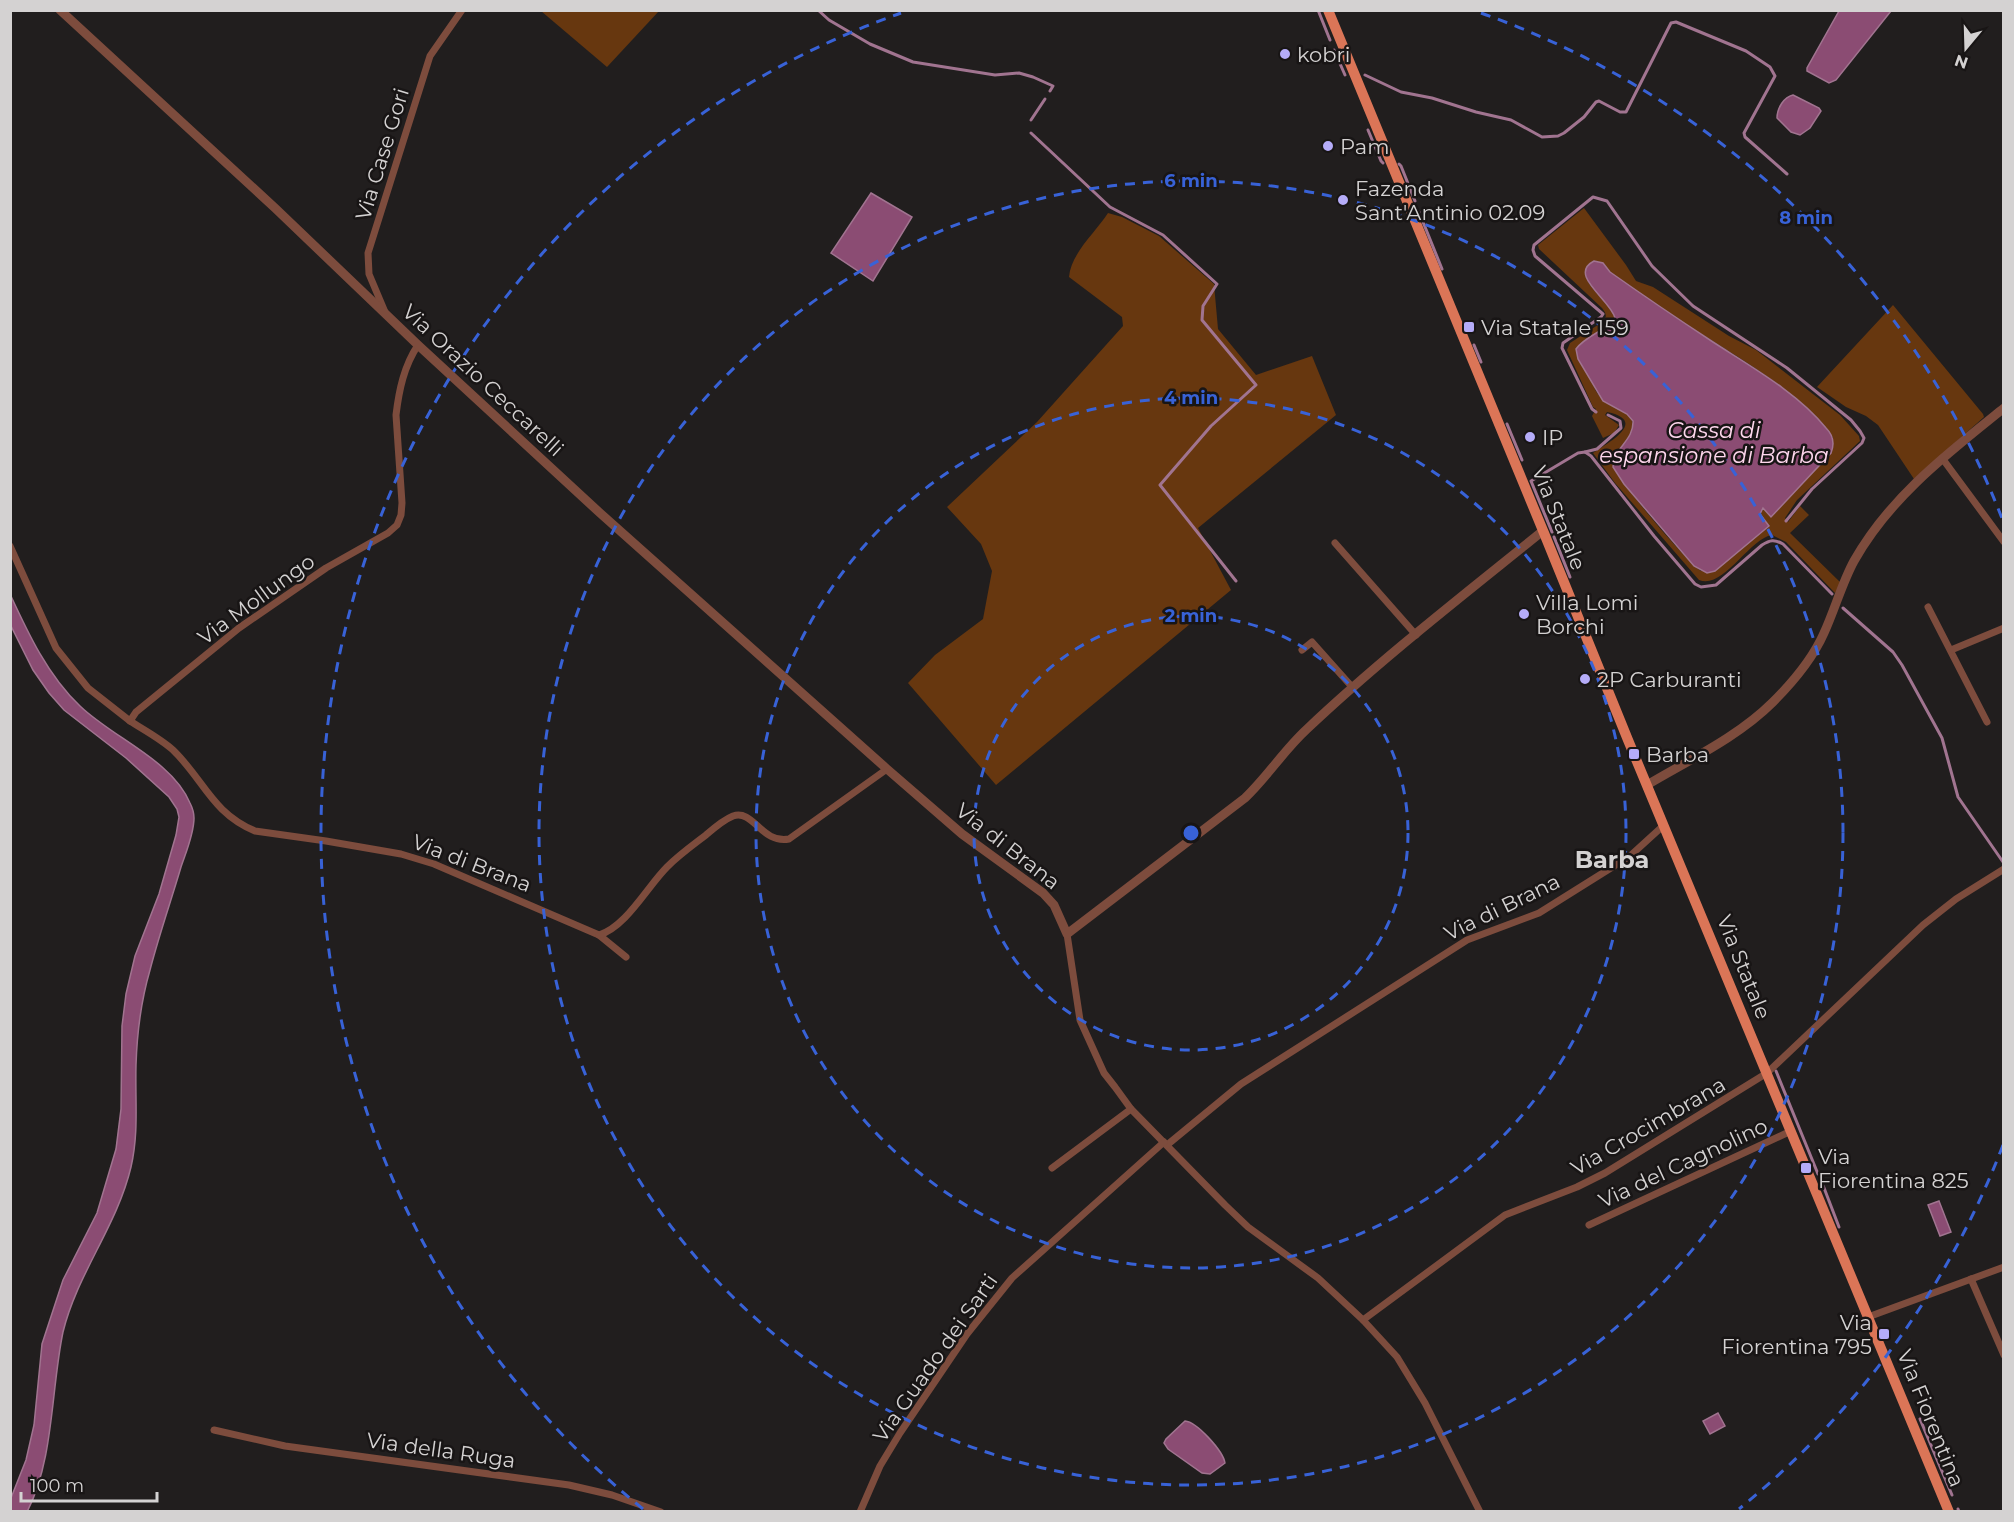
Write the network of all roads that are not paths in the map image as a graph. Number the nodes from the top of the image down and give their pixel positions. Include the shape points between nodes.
1 (60, 10) edge
2 (462, 10) edge
3 (1328, 10) edge
4 (387, 314) junction
5 (418, 345) junction
6 (2004, 408) edge
7 (1942, 458) junction
8 (1544, 533) junction
9 (2004, 542) edge
10 (1335, 543) dead end
11 (10, 546) edge
12 (1928, 607) dead end
13 (2004, 628) edge
14 (1416, 635) junction
15 (1302, 650) dead end
16 (1951, 650) junction
17 (1353, 688) junction
18 (130, 721) junction
19 (1987, 722) dead end
20 (887, 769) junction
21 (1647, 785) junction
22 (1664, 825) junction
23 (2004, 869) edge
24 (1067, 934) junction
25 (599, 935) junction
26 (626, 957) dead end
27 (1767, 1074) junction
28 (1131, 1109) junction
29 (1791, 1131) junction
30 (1165, 1143) junction
31 (1052, 1168) dead end
32 (1589, 1225) dead end
33 (2004, 1267) edge
34 (1971, 1279) junction
35 (1868, 1317) junction
36 (1363, 1320) junction
37 (2004, 1355) edge
38 (214, 1430) dead end
39 (661, 1512) edge
40 (860, 1512) edge
41 (1480, 1512) edge
42 (1949, 1512) edge

1 - 4 street, Via Orazio Ceccarelli
2 - 4 street, Via Case Gori via 430,56 368,253 369,274
3 - 8 main road, Via Statale
4 - 5 street, Via Orazio Ceccarelli
5 - 18 street, Via Mollungo via 405,368 397,406 402,503 397,525 239,628
5 - 20 street, Via Orazio Ceccarelli
6 - 7 street
7 - 9 street
7 - 21 street via 1879,523 1853,562 1824,635 1805,665 1773,702 1739,729
8 - 14 street
8 - 21 main road, Via Statale
10 - 14 street
11 - 18 street via 56,648 88,688
12 - 16 street
13 - 16 street
14 - 17 street
15 - 17 street via 1312,642
16 - 19 street
17 - 24 street via 1305,730 1245,798
18 - 25 street, Via di Brana via 171,748 225,814 255,831 401,854 442,867
20 - 24 street, Via di Brana via 962,834 1043,893 1054,905
20 - 25 street via 789,839 777,840 742,816 728,819 666,868 615,928
21 - 22 main road, Via Statale
22 - 27 main road, Via Statale
22 - 30 street, Via di Brana via 1630,856 1539,913 1467,940 1241,1084
23 - 27 street, Via Crocimbrana via 1923,925
24 - 28 street, Via di Brana via 1080,1020 1104,1073
25 - 26 street, Via di Brana
27 - 29 main road, Via Fiorentina
27 - 36 street, Via Crocimbrana via 1605,1173 1505,1215
28 - 30 street, Via di Brana
28 - 31 street
29 - 32 street, Via del Cagnolino
29 - 35 main road, Via Fiorentina
30 - 36 street via 1248,1227 1318,1278
30 - 40 street, Via Guado dei Sarti via 1005,1287 967,1334 900,1433
33 - 34 street
34 - 35 street
34 - 37 street
35 - 42 main road, Via Fiorentina
36 - 41 street via 1397,1357
38 - 39 street, Via della Ruga via 285,1446 569,1485

